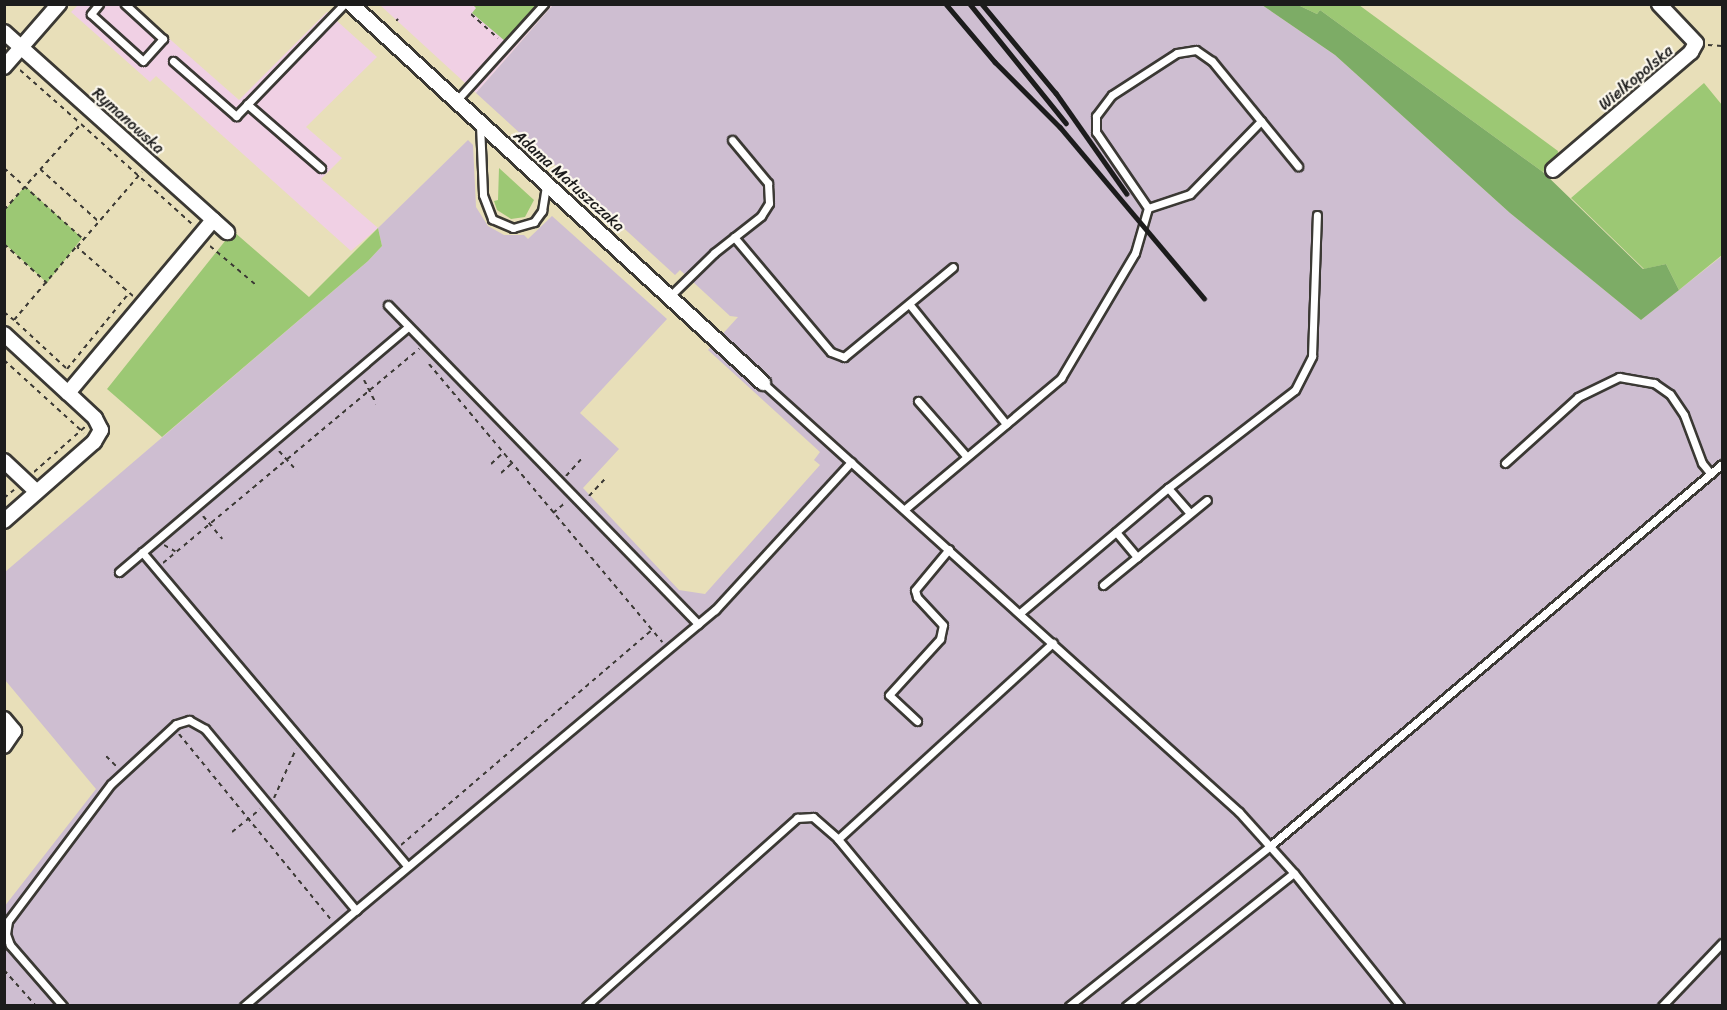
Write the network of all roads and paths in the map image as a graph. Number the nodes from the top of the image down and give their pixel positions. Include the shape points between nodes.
1 (58, 4) edge
2 (99, 4) edge
3 (125, 4) edge
4 (344, 4) edge
5 (544, 4) edge
6 (1659, 4) edge
7 (352, 5) edge
8 (471, 14) dead end
9 (4, 32) edge
10 (501, 42) dead end
11 (21, 47) junction
12 (174, 61) dead end
13 (10, 66) edge
14 (456, 101) junction
15 (247, 104) junction
16 (1261, 121) junction
17 (479, 123) junction
18 (81, 124) junction
19 (732, 140) dead end
20 (149, 163) junction
21 (1299, 166) dead end
22 (4, 168) edge
23 (321, 168) dead end
24 (40, 169) junction
25 (1553, 170) dead end
26 (138, 176) junction
27 (546, 183) junction
28 (25, 186) junction
29 (1148, 208) junction
30 (4, 210) edge
31 (1317, 215) dead end
32 (213, 220) junction
33 (98, 221) junction
34 (227, 232) dead end
35 (734, 237) junction
36 (82, 238) junction
37 (4, 244) edge
38 (76, 247) junction
39 (953, 267) dead end
40 (47, 283) junction
41 (129, 293) junction
42 (670, 296) junction
43 (142, 304) junction
44 (388, 305) dead end
45 (910, 305) junction
46 (4, 312) edge
47 (14, 320) junction
48 (408, 327) junction
49 (4, 334) edge
50 (424, 343) junction
51 (412, 344) dead end
52 (418, 351) junction
53 (4, 360) edge
54 (66, 368) junction
55 (357, 370) junction
56 (79, 380) junction
57 (763, 383) joint
58 (371, 390) junction
59 (68, 393) junction
60 (918, 401) dead end
61 (376, 404) dead end
62 (95, 418) junction
63 (1006, 424) junction
64 (82, 430) junction
65 (94, 442) junction
66 (271, 442) junction
67 (503, 453) junction
68 (967, 457) junction
69 (582, 458) dead end
70 (287, 460) junction
71 (4, 461) edge
72 (851, 462) junction
73 (512, 463) junction
74 (1505, 463) dead end
75 (491, 464) dead end
76 (1722, 464) edge
77 (297, 471) dead end
78 (501, 473) dead end
79 (1711, 474) junction
80 (566, 476) dead end
81 (25, 480) junction
82 (1168, 488) junction
83 (37, 492) junction
84 (1207, 500) dead end
85 (195, 506) junction
86 (905, 509) junction
87 (1190, 513) junction
88 (4, 521) edge
89 (210, 524) junction
90 (1116, 532) junction
91 (222, 539) dead end
92 (162, 544) dead end
93 (949, 549) junction
94 (142, 552) junction
95 (176, 552) junction
96 (1137, 557) junction
97 (157, 569) junction
98 (119, 572) dead end
99 (1103, 585) dead end
100 (1020, 613) junction
101 (699, 624) junction
102 (652, 630) junction
103 (670, 636) dead end
104 (1053, 643) junction
105 (4, 718) edge
106 (916, 721) dead end
107 (179, 734) dead end
108 (303, 743) junction
109 (4, 746) edge
110 (267, 803) junction
111 (248, 819) junction
112 (232, 832) dead end
113 (838, 839) junction
114 (1270, 846) junction
115 (394, 851) junction
116 (407, 866) junction
117 (1294, 873) junction
118 (356, 910) junction
119 (331, 921) dead end
120 (5, 939) edge
121 (1722, 943) edge
122 (4, 970) edge
123 (36, 1005) edge
124 (63, 1005) edge
125 (244, 1005) edge
126 (586, 1005) edge
127 (976, 1005) edge
128 (1070, 1005) edge
129 (1126, 1005) edge
130 (1400, 1005) edge
131 (1662, 1005) edge

1 - 11 street
2 - 3 lane via 91,14 143,61 163,39
4 - 15 lane
5 - 14 lane
6 - 25 street, Wielkopolska via 1696,43 1687,56
7 - 14 street, Adama Matuszczaka
8 - 10 path
9 - 11 street, Rymanowska
11 - 13 street
11 - 20 street, Rymanowska
12 - 15 lane via 236,116
13 - 18 path
14 - 17 street, Adama Matuszczaka
15 - 23 lane
16 - 21 lane
16 - 29 lane via 1190,194
16 - 29 lane via 1212,61 1196,50 1177,52 1112,95 1096,116 1096,132
17 - 27 street, Adama Matuszczaka
17 - 27 lane via 483,195 492,219 513,228 534,222 545,202
18 - 24 path
18 - 26 path
19 - 35 lane via 770,190 766,210
20 - 26 path
20 - 32 street, Rymanowska
22 - 28 path
24 - 28 path
24 - 33 path
26 - 33 path
27 - 42 street, Adama Matuszczaka
28 - 30 path
28 - 36 path
29 - 63 lane via 1135,253 1068,370
31 - 82 lane via 1312,356 1302,382
32 - 34 street, Rymanowska
32 - 43 street
33 - 36 path
35 - 42 lane
35 - 45 lane via 837,356 850,355
36 - 38 path
37 - 40 path
38 - 40 path
38 - 41 path
39 - 45 lane
40 - 47 path
41 - 43 path
41 - 54 path
42 - 57 street, Adama Matuszczaka
43 - 56 street
44 - 48 lane
45 - 63 lane
46 - 47 path
47 - 54 path
48 - 50 lane
48 - 55 lane
49 - 59 street
50 - 52 path
50 - 101 lane
51 - 52 path
52 - 58 path
52 - 67 path
53 - 64 path
54 - 56 path
55 - 58 path
55 - 66 lane
56 - 59 street
57 - 72 lane
58 - 61 path
58 - 70 path
59 - 62 street
60 - 68 lane
62 - 64 path
62 - 65 street via 101,430
63 - 68 lane
64 - 65 path
64 - 81 path
65 - 83 street
66 - 70 path
66 - 85 lane
67 - 73 path
67 - 75 path
68 - 86 lane
69 - 80 path
70 - 77 path
70 - 89 path
71 - 81 street
72 - 86 lane
72 - 101 lane via 726,600
73 - 78 path
73 - 102 path
74 - 79 lane via 1578,398 1619,377 1654,382 1670,394
76 - 79 lane
79 - 114 lane
81 - 83 street
82 - 87 lane
82 - 90 lane
83 - 88 street
84 - 87 lane
85 - 89 path
85 - 94 lane
86 - 93 lane
87 - 96 lane
89 - 91 path
89 - 95 path
90 - 96 lane
90 - 100 lane
92 - 95 path
93 - 100 lane
93 - 106 lane via 915,590 917,597 940,619 942,633 889,695
94 - 97 lane
94 - 98 lane
95 - 97 path
96 - 99 lane
97 - 108 lane
100 - 104 lane
101 - 116 lane
102 - 103 path via 663,643
102 - 115 path
104 - 113 lane
104 - 114 lane via 1239,812
105 - 109 street via 14,731
107 - 111 path
108 - 110 path via 296,749 275,797
108 - 115 lane
110 - 111 path
110 - 118 lane
110 - 120 lane via 201,725 189,720 176,724 132,761 89,811 11,914
111 - 112 path
111 - 119 path
113 - 126 lane via 813,817 797,818
113 - 127 lane
114 - 117 lane
114 - 128 lane
115 - 116 lane
116 - 118 lane
117 - 129 lane
117 - 130 lane
118 - 125 lane
120 - 124 lane
121 - 131 lane
122 - 123 path

